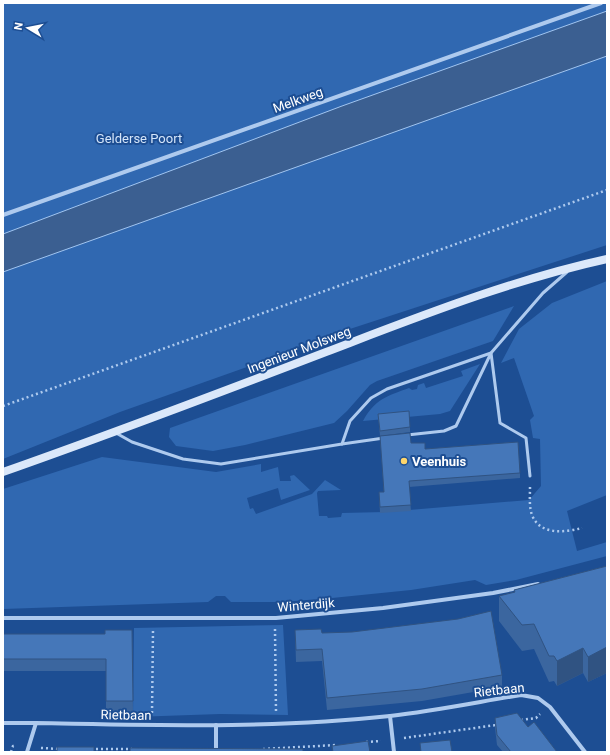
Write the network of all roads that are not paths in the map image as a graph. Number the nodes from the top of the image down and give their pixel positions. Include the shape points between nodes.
1 (601, 3) edge
2 (3, 215) edge
3 (607, 259) edge
4 (573, 266) junction
5 (491, 353) junction
6 (114, 433) junction
7 (402, 436) edge
8 (387, 438) edge
9 (342, 444) junction
10 (3, 472) edge
11 (530, 476) road end
12 (546, 582) edge
13 (3, 618) edge
14 (390, 716) junction
15 (3, 723) edge
16 (36, 723) junction
17 (216, 725) junction
18 (27, 750) edge
19 (216, 752) edge
20 (394, 752) edge
21 (585, 752) edge

1 - 2 street, Melkweg
3 - 4 main road, Ingenieur Molsweg
4 - 5 lane via 543,294
4 - 6 main road, Ingenieur Molsweg via 444,307
5 - 7 lane via 456,426 444,431
5 - 9 lane via 371,398 350,421
5 - 11 lane via 500,423 526,438
6 - 9 lane via 132,442 183,459 221,464
6 - 10 main road, Ingenieur Molsweg
8 - 9 lane
12 - 13 street, Winterdijk via 493,593 384,608 276,618
14 - 17 street, Rietbaan via 276,724
14 - 20 street
14 - 21 street, Rietbaan via 521,695 538,698 550,706
15 - 16 street, Rietbaan
16 - 17 street, Rietbaan
16 - 18 street
17 - 19 street

